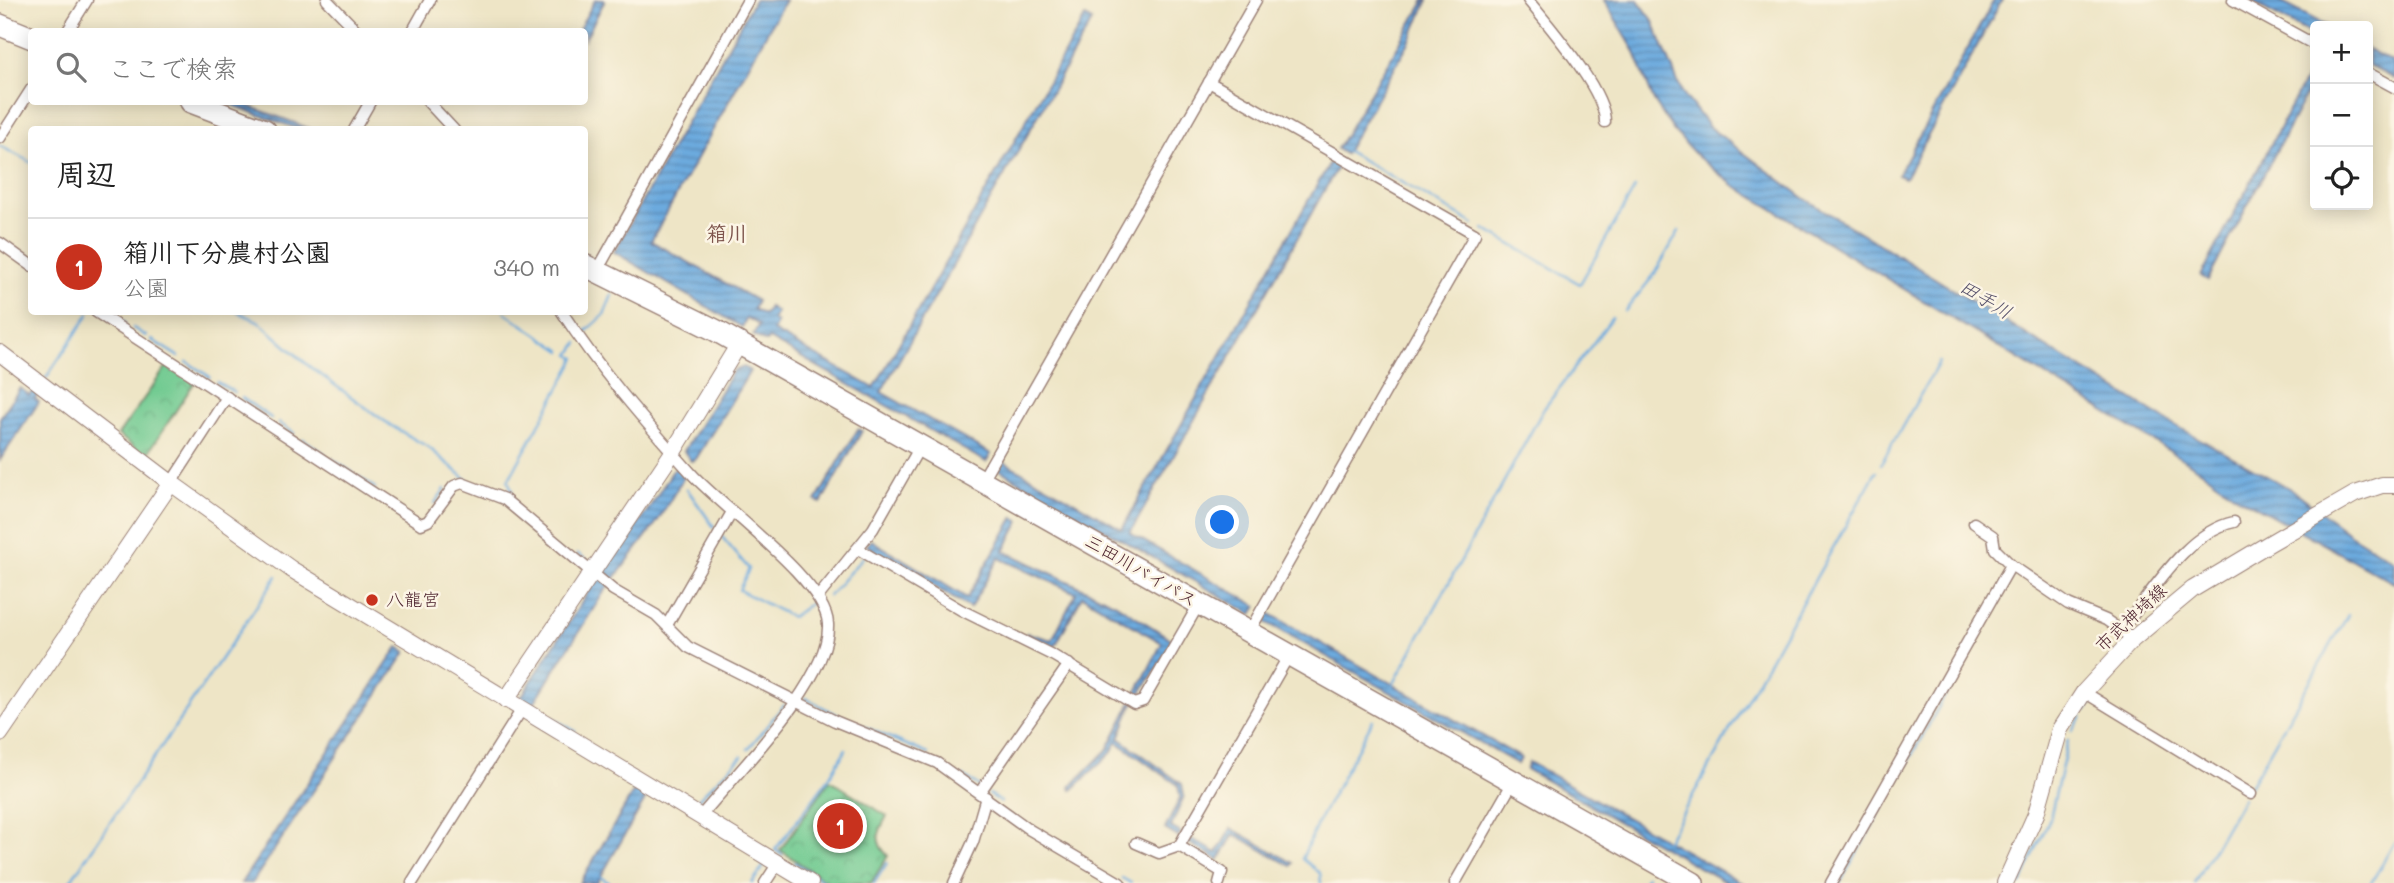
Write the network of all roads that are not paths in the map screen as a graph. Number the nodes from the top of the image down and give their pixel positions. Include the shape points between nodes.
1 (87, 0) edge
2 (327, 0) edge
3 (430, 0) edge
4 (748, 0) edge
5 (1256, 0) edge
6 (1528, 0) edge
7 (2233, 0) edge
8 (0, 25) edge
9 (70, 28) edge
10 (354, 28) edge
11 (414, 28) edge
12 (28, 36) edge
13 (2310, 42) edge
14 (2373, 76) edge
15 (1209, 82) junction
16 (2394, 87) edge
17 (28, 94) edge
18 (199, 105) edge
19 (368, 105) edge
20 (431, 105) edge
21 (1605, 122) dead end
22 (254, 126) edge
23 (356, 126) edge
24 (449, 126) edge
25 (0, 138) edge
26 (0, 243) edge
27 (28, 263) edge
28 (591, 268) edge
29 (101, 315) edge
30 (564, 315) edge
31 (739, 344) junction
32 (0, 353) edge
33 (228, 397) junction
34 (921, 445) junction
35 (673, 452) junction
36 (982, 480) junction
37 (171, 484) junction
38 (2394, 485) edge
39 (732, 512) junction
40 (2234, 522) dead end
41 (1974, 523) dead end
42 (858, 549) junction
43 (2011, 565) junction
44 (593, 573) junction
45 (818, 597) junction
46 (1199, 604) junction
47 (667, 625) junction
48 (1249, 632) junction
49 (2127, 636) junction
50 (1289, 655) junction
51 (1069, 664) junction
52 (2084, 692) junction
53 (506, 700) junction
54 (797, 701) junction
55 (522, 709) junction
56 (0, 734) edge
57 (1513, 782) junction
58 (984, 791) junction
59 (2251, 794) dead end
60 (701, 816) junction
61 (1136, 843) dead end
62 (1179, 846) junction
63 (778, 863) junction
64 (412, 883) edge
65 (765, 883) edge
66 (810, 883) edge
67 (954, 883) edge
68 (1120, 883) edge
69 (1219, 883) edge
70 (1455, 883) edge
71 (1693, 883) edge
72 (1831, 883) edge
73 (2005, 883) edge

1 - 9 street
2 - 10 street
3 - 11 street
4 - 28 street
5 - 15 street
6 - 21 street via 1597,94
7 - 13 street
8 - 12 highway
14 - 16 street
15 - 36 street
15 - 48 street via 1475,234
17 - 25 street
18 - 22 highway
19 - 23 street
20 - 24 street
26 - 27 street
28 - 31 highway, 三田川バイパス
29 - 33 street
30 - 35 street
31 - 34 highway, 三田川バイパス
31 - 35 street
32 - 37 street
33 - 37 street
33 - 44 street via 421,524 454,486 471,485 504,499
34 - 36 highway, 三田川バイパス
34 - 42 street
35 - 39 street
35 - 44 street
36 - 46 highway, 三田川バイパス
37 - 53 street via 291,569
37 - 56 street
38 - 49 street, 市武神埼線 via 2355,494 2275,539
39 - 45 street
39 - 47 street
40 - 49 street via 2215,526 2192,543
41 - 43 street via 1993,536 1995,550
42 - 45 street
42 - 51 street via 961,610
43 - 49 street via 2068,604 2106,620
43 - 72 street
44 - 47 street
44 - 53 street
45 - 54 street via 828,624 826,641
46 - 48 highway, 三田川バイパス
46 - 51 street via 1143,701 1132,702
47 - 54 street via 688,647
48 - 50 highway, 三田川バイパス
49 - 52 street, 市武神埼線
50 - 57 highway, 三田川バイパス
50 - 62 street
51 - 58 street
52 - 59 street
52 - 73 street, 市武神埼線 via 2060,729 2036,814
53 - 55 street
54 - 58 street via 937,763
54 - 60 street
55 - 60 street
55 - 64 street
57 - 70 street
57 - 71 highway, 三田川バイパス
58 - 67 street via 973,842
58 - 68 street via 1030,830
60 - 63 street
61 - 62 street via 1159,853
62 - 69 street via 1222,872
63 - 65 street
63 - 66 street

